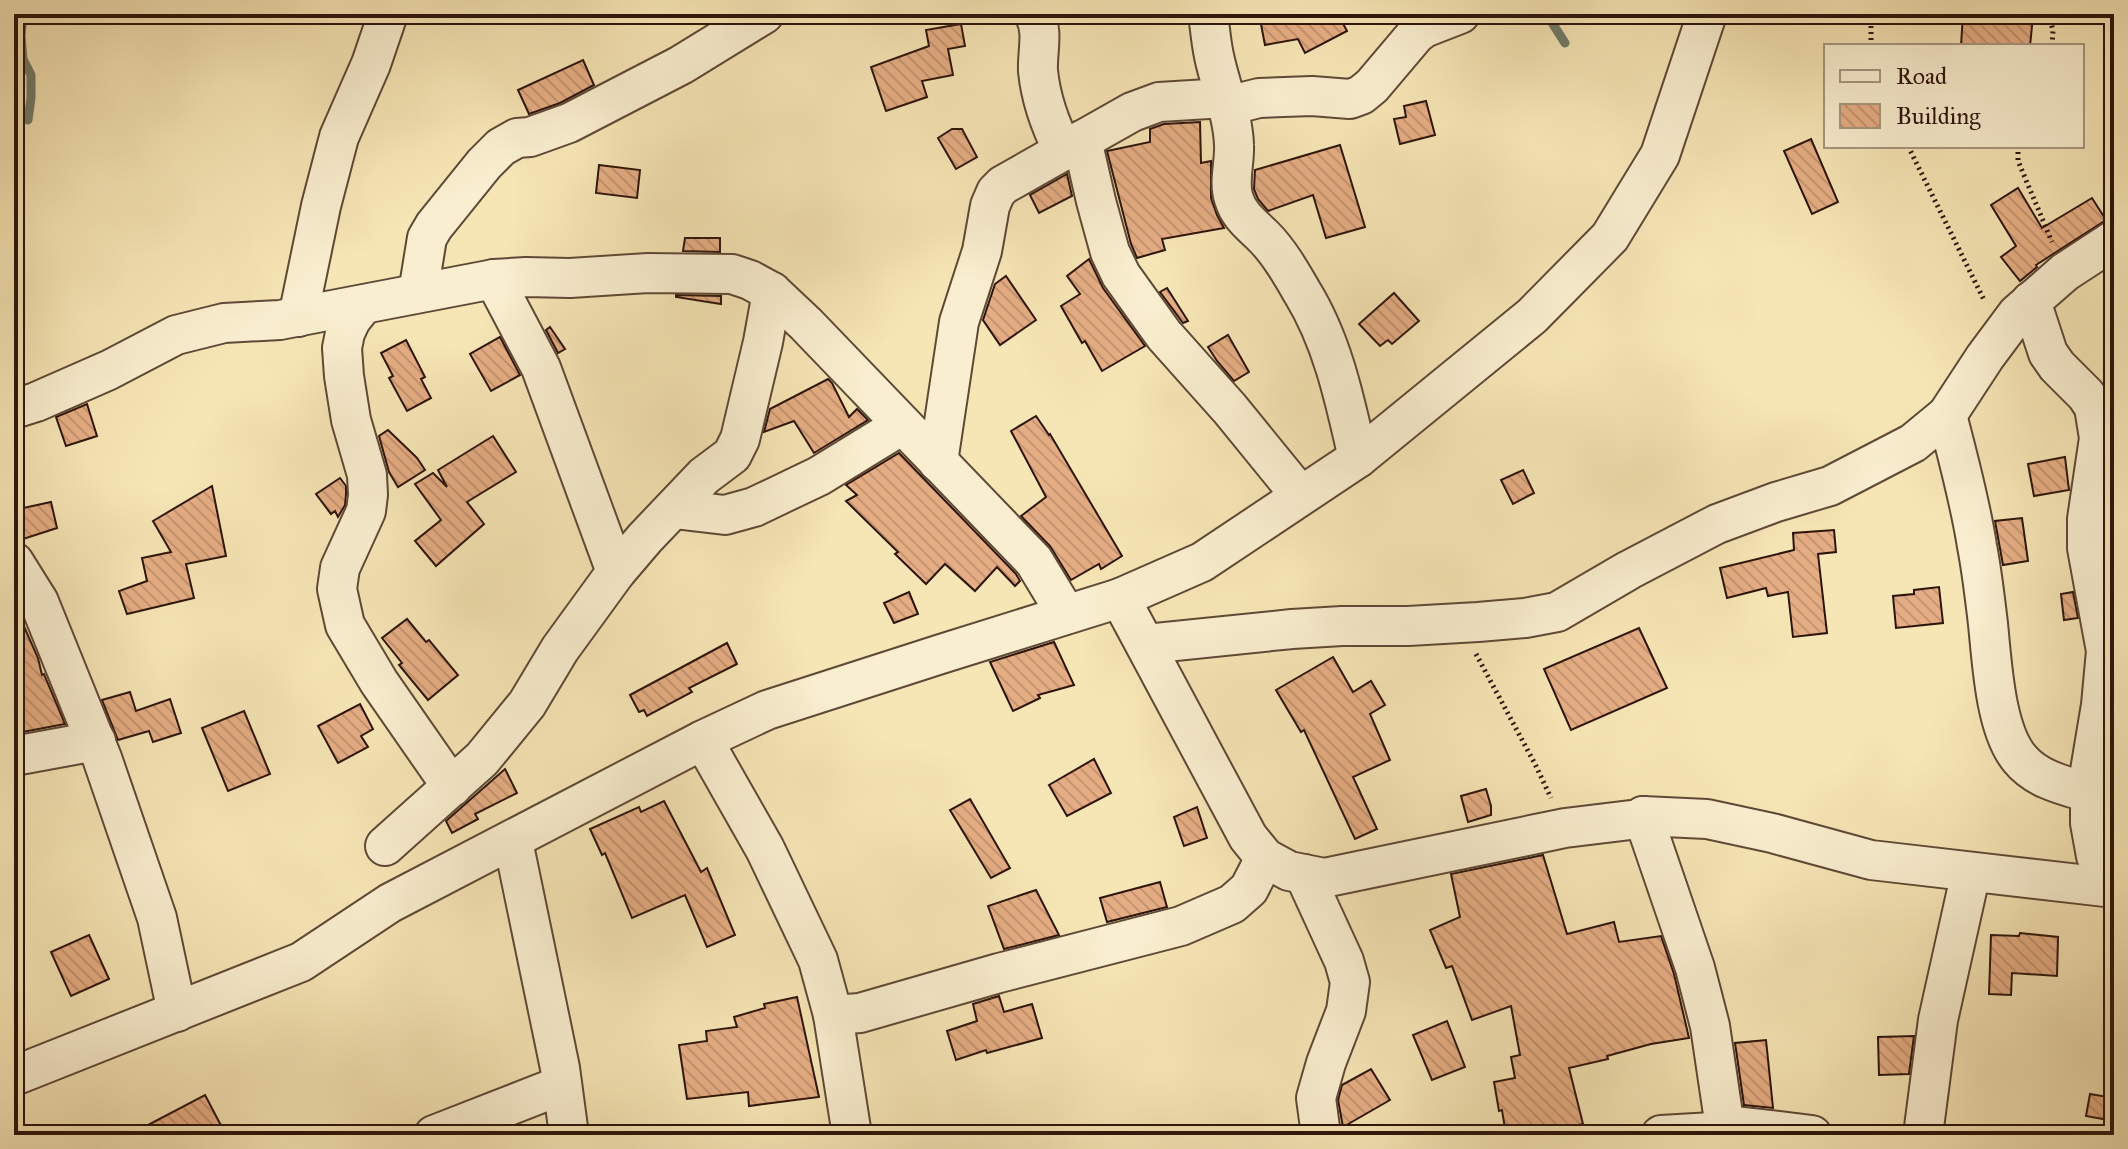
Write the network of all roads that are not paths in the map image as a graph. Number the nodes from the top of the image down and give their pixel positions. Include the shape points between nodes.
1 (388, 14) edge
2 (764, 14) edge
3 (1034, 14) edge
4 (1208, 14) edge
5 (1460, 14) edge
6 (1707, 14) edge
7 (1402, 27) edge
8 (1226, 102) junction
9 (1073, 145) junction
10 (2114, 240) edge
11 (494, 279) junction
12 (772, 292) junction
13 (418, 293) junction
14 (2031, 301) junction
15 (363, 305) junction
16 (298, 317) junction
17 (14, 409) edge
18 (1947, 415) junction
19 (902, 425) junction
20 (1358, 458) junction
21 (938, 462) junction
22 (1300, 495) junction
23 (674, 509) junction
24 (14, 562) edge
25 (616, 572) junction
26 (1120, 598) junction
27 (1066, 614) junction
28 (1146, 644) junction
29 (703, 740) junction
30 (96, 741) junction
31 (14, 756) edge
32 (452, 787) junction
33 (2090, 793) junction
34 (1643, 816) junction
35 (513, 841) junction
36 (385, 846) dead end
37 (1265, 858) junction
38 (1971, 872) junction
39 (1304, 874) junction
40 (2114, 888) edge
41 (177, 1012) junction
42 (833, 1015) junction
43 (14, 1076) edge
44 (562, 1085) junction
45 (1730, 1130) edge
46 (434, 1135) edge
47 (569, 1135) edge
48 (852, 1135) edge
49 (1321, 1135) edge
50 (1661, 1135) edge
51 (1812, 1135) edge
52 (1923, 1135) edge

1 - 16 street via 339,137
2 - 13 street via 681,65 569,123 501,147 427,238
3 - 9 street via 1050,126
4 - 8 street
5 - 7 street via 1424,28
6 - 20 street via 1660,155 1610,237 1532,316
7 - 8 street via 1372,86 1361,95
8 - 9 street via 1159,102
8 - 20 street via 1234,145 1234,200 1283,262 1320,326
9 - 21 street via 1003,185 990,206 959,322
9 - 22 street via 1121,275 1164,335
10 - 14 street
11 - 12 street via 732,274
11 - 13 street
11 - 25 street via 541,368
12 - 19 street
12 - 23 street via 737,447
13 - 15 street
14 - 18 street
14 - 33 street via 2048,353 2094,407 2099,438 2087,548 2106,651
15 - 16 street
15 - 32 street via 351,320 342,348 368,495 337,589 345,625
16 - 17 street via 224,323 176,335
18 - 28 street via 1913,443 1830,486 1717,524 1557,612
18 - 33 street via 1977,541 2007,737 2032,771
19 - 21 street
19 - 23 street via 819,476 754,507 725,515
20 - 22 street
21 - 27 street via 1034,561
22 - 26 street via 1202,562
23 - 25 street
24 - 30 street via 39,602
25 - 32 street via 527,704
26 - 27 street
26 - 28 street
27 - 29 street via 767,710
28 - 37 street via 1248,837
29 - 35 street
29 - 42 street via 812,946
30 - 31 street
30 - 41 street via 157,918
32 - 36 street
33 - 40 street via 2096,856
34 - 38 street via 1707,819 1871,860
34 - 39 street via 1324,878
34 - 45 street via 1707,1011
35 - 41 street via 390,903 301,962
35 - 44 street
37 - 39 street
37 - 42 street via 1249,889 1232,904 1181,926 860,1013
38 - 40 street
38 - 52 street via 1938,1020
39 - 49 street via 1350,982 1346,1011 1316,1098
41 - 43 street
42 - 48 street
44 - 46 street
44 - 47 street
45 - 50 street
45 - 51 street

